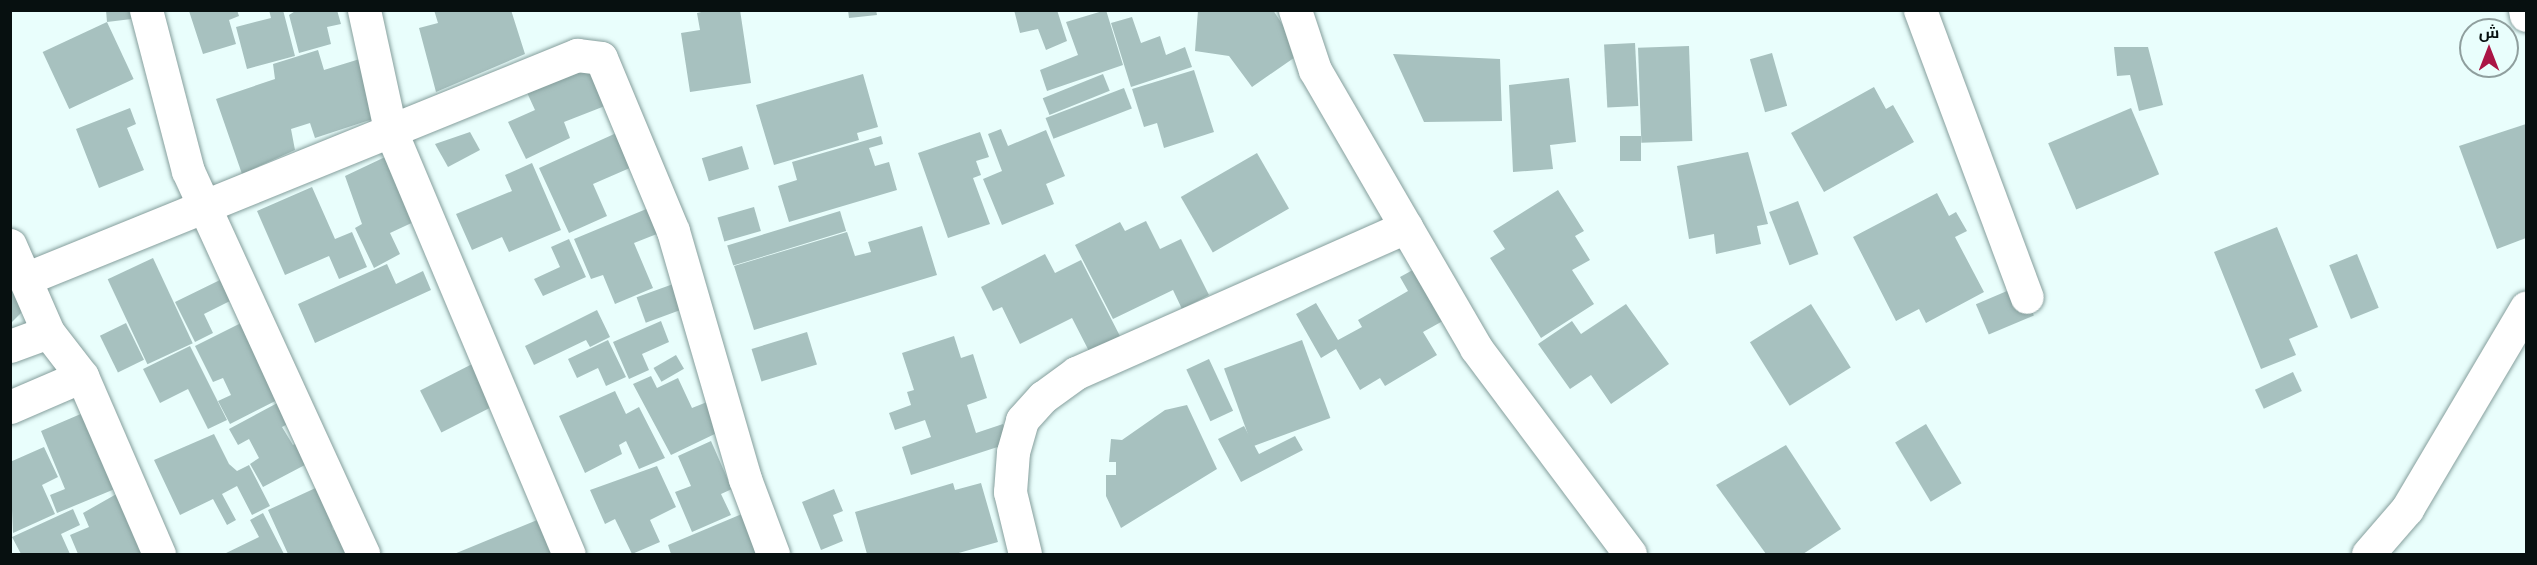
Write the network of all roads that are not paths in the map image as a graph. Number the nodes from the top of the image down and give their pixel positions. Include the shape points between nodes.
1 (146, 10) edge
2 (364, 10) edge
3 (1295, 10) edge
4 (1920, 10) edge
5 (2525, 10) edge
6 (2526, 15) edge
7 (390, 129) junction
8 (203, 205) junction
9 (1406, 227) junction
10 (10, 245) edge
11 (25, 279) junction
12 (2027, 297) dead end
13 (2526, 308) edge
14 (48, 332) junction
15 (10, 346) edge
16 (82, 376) junction
17 (10, 407) edge
18 (1020, 551) edge
19 (159, 555) edge
20 (363, 555) edge
21 (569, 555) edge
22 (773, 555) edge
23 (1630, 555) edge
24 (2368, 555) edge

1 - 8 street via 188,171
2 - 7 street
3 - 9 street via 1315,70
4 - 12 street
5 - 6 street
7 - 8 street
7 - 21 street
7 - 22 street via 577,55 602,58 673,231 744,479
8 - 11 street
8 - 20 street
9 - 18 street via 1076,373 1043,397 1022,420 1013,452 1010,492
9 - 23 street via 1499,382
10 - 11 street
11 - 14 street
13 - 24 street via 2407,509
14 - 15 street
14 - 16 street
16 - 17 street
16 - 19 street

